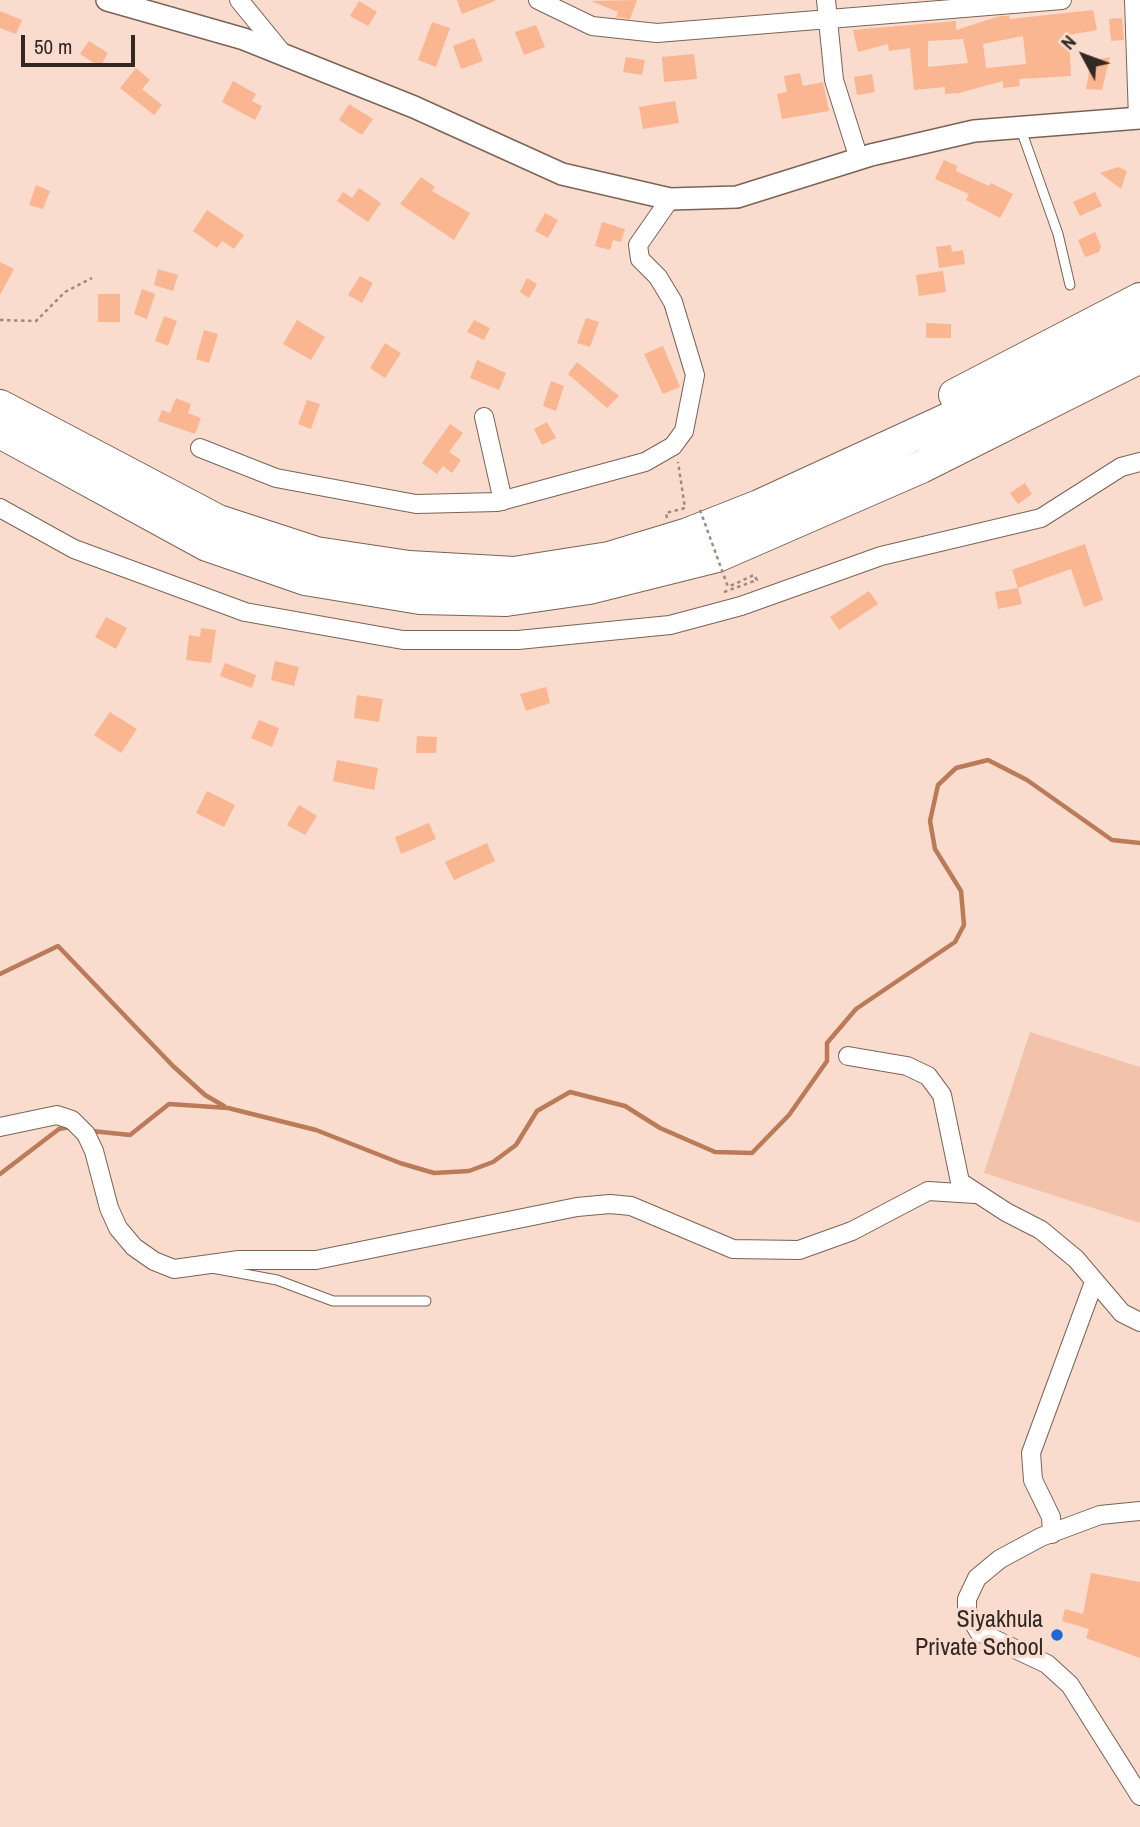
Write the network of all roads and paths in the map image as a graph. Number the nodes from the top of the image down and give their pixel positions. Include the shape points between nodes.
1 (107, 0) edge
2 (239, 0) edge
3 (538, 0) edge
4 (826, 0) edge
5 (1062, 0) edge
6 (1134, 0) edge
7 (828, 21) junction
8 (284, 55) junction
9 (1139, 119) edge
10 (1020, 127) junction
11 (859, 159) junction
12 (670, 199) junction
13 (92, 278) dead end
14 (1070, 285) dead end
15 (1140, 299) edge
16 (0, 320) edge
17 (1140, 331) edge
18 (1140, 357) edge
19 (1140, 381) edge
20 (0, 405) edge
21 (484, 417) dead end
22 (0, 432) edge
23 (673, 446) junction
24 (200, 447) dead end
25 (1140, 461) edge
26 (921, 467) junction
27 (503, 501) junction
28 (759, 506) junction
29 (0, 508) edge
30 (685, 508) dead end
31 (700, 510) dead end
32 (720, 594) dead end
33 (848, 1056) dead end
34 (0, 1127) edge
35 (975, 1194) junction
36 (201, 1266) junction
37 (1094, 1282) junction
38 (426, 1301) dead end
39 (1140, 1322) edge
40 (1140, 1511) edge
41 (1052, 1534) junction
42 (1140, 1796) edge

1 - 8 street
2 - 8 street
3 - 7 street via 592,26 657,33
4 - 7 street
5 - 7 street
6 - 9 street
7 - 11 street via 834,80
8 - 12 street via 562,174
9 - 10 street
10 - 11 street via 974,131
10 - 14 lane via 1058,234
11 - 12 street via 737,197
12 - 23 street via 638,245 640,259 673,302 695,375 684,431
13 - 16 path via 65,292 36,321
15 - 28 highway via 977,383
17 - 28 highway
18 - 26 highway
19 - 26 highway
20 - 28 highway via 218,522 316,552 409,566 514,573 610,558
21 - 27 street
22 - 26 highway via 207,545 305,579 420,598 506,600 577,590 717,556
23 - 27 street via 645,462
23 - 30 path
24 - 27 street via 276,478 416,504
25 - 29 street via 1121,467 1041,519 881,556 740,606 670,625 518,640 403,639 245,612 74,549
31 - 32 path, bridge via 728,587 754,575 757,580
33 - 35 street via 907,1066 928,1076 942,1095 960,1182
34 - 36 street via 57,1115 72,1120 86,1134 108,1208 134,1247 163,1266
35 - 36 street via 928,1191 852,1231 799,1250 733,1249 631,1206 610,1205 577,1207 316,1260 239,1260
35 - 37 street via 1041,1230 1076,1259
36 - 38 lane via 277,1280 333,1300
37 - 39 street via 1122,1312
37 - 41 street via 1031,1453 1033,1480 1051,1517
40 - 41 street via 1100,1516
41 - 42 street via 1000,1559 976,1578 967,1612 979,1632 1047,1664 1070,1685

